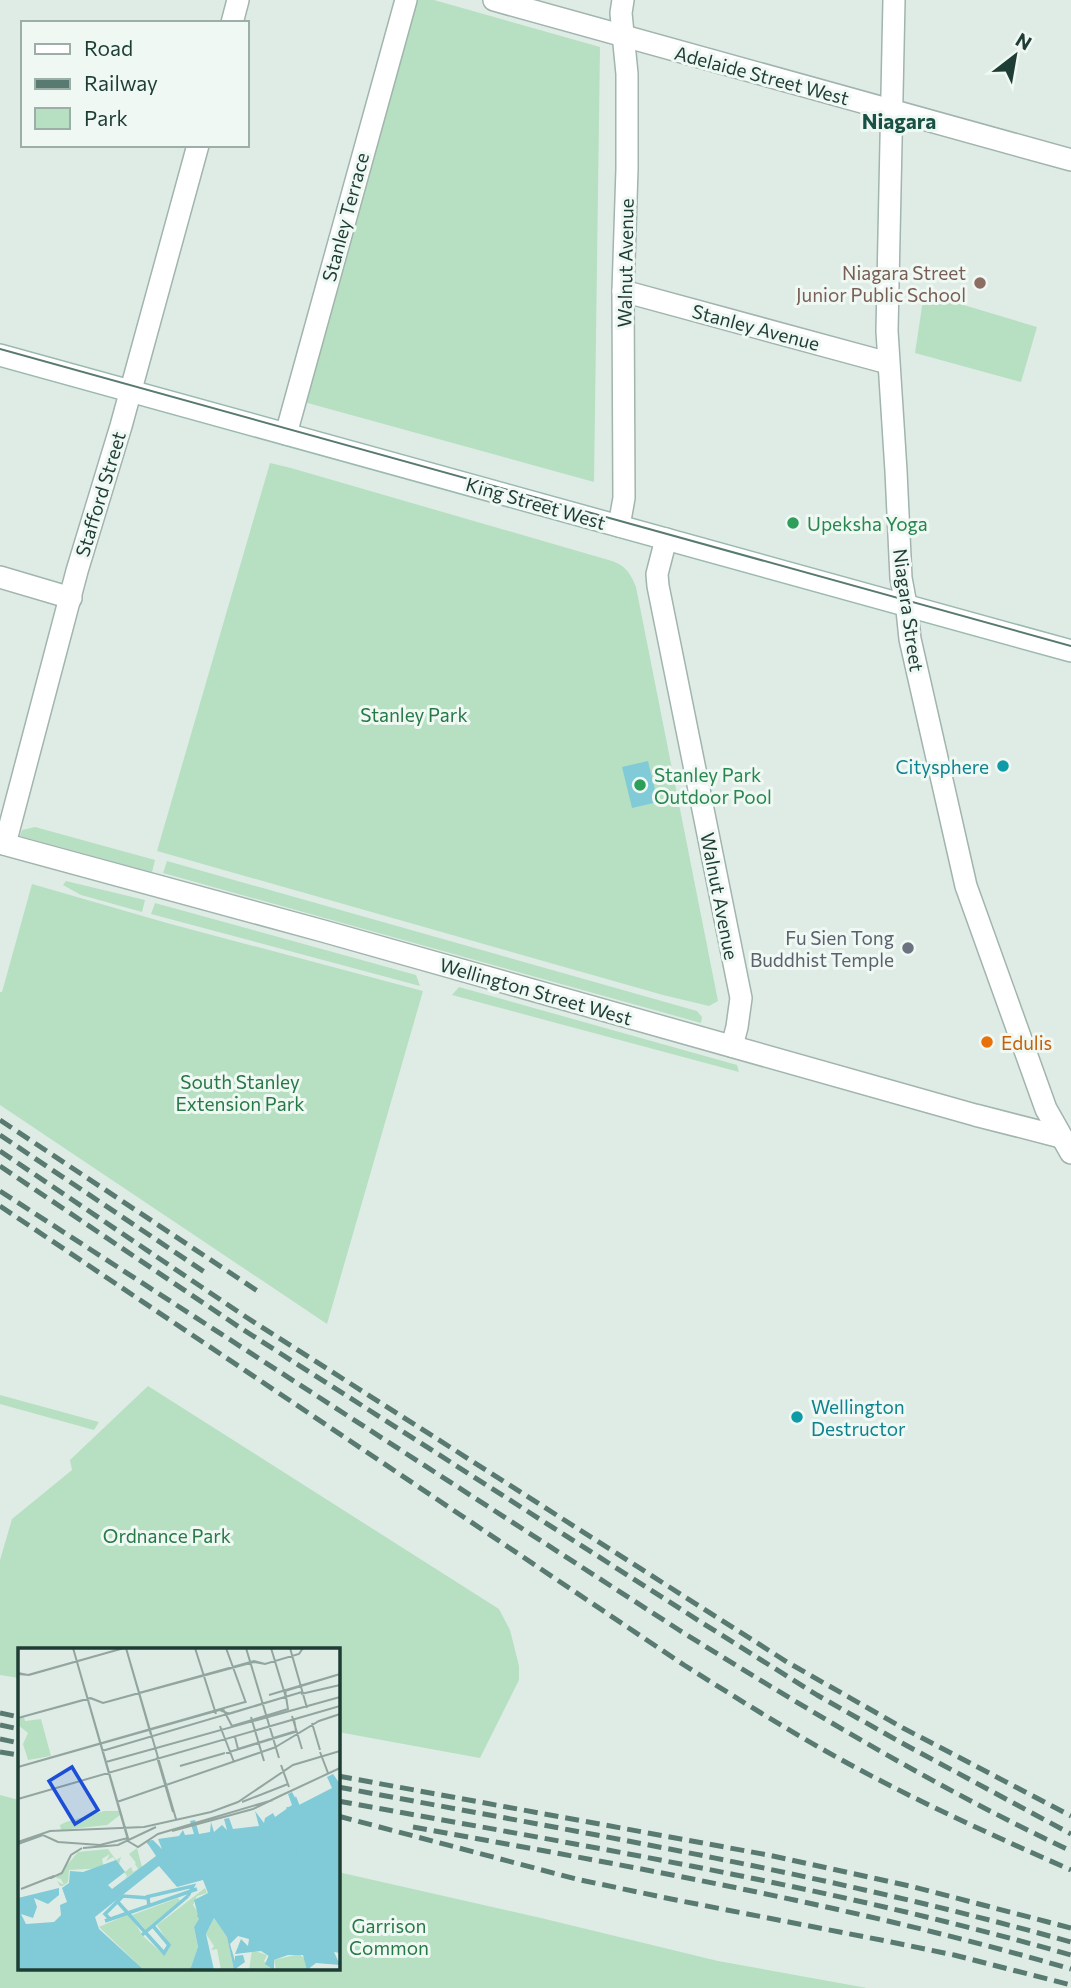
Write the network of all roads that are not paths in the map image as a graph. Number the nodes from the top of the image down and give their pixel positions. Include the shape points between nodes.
1 (238, 0) edge
2 (406, 0) edge
3 (494, 0) edge
4 (623, 0) edge
5 (894, 0) edge
6 (233, 21) edge
7 (624, 37) junction
8 (890, 110) junction
9 (197, 147) edge
10 (1071, 160) edge
11 (624, 291) junction
12 (0, 355) edge
13 (888, 363) junction
14 (130, 391) junction
15 (286, 434) junction
16 (619, 526) junction
17 (666, 539) junction
18 (0, 577) edge
19 (71, 598) junction
20 (906, 606) junction
21 (1071, 651) edge
22 (3, 843) edge
23 (732, 1046) junction
24 (1068, 1143) edge

1 - 6 street
2 - 15 street, Stanley Terrace
3 - 7 street, Adelaide Street West
4 - 7 street, Walnut Avenue
5 - 8 street, Niagara Street
7 - 8 street, Adelaide Street West
7 - 11 street, Walnut Avenue
8 - 10 street, Adelaide Street West
8 - 13 street, Niagara Street
9 - 14 street, Stafford Street
11 - 13 street, Stanley Avenue
11 - 16 street, Walnut Avenue via 624,498
12 - 14 street, King Street West
13 - 20 street, Niagara Street
14 - 15 street, King Street West
14 - 19 street, Stafford Street
15 - 16 street, King Street West
16 - 17 street, King Street West
17 - 20 street, King Street West
17 - 23 street, Walnut Avenue via 658,586 741,998
18 - 19 street
19 - 22 street, Stafford Street
20 - 21 street, King Street West
20 - 24 street, Niagara Street via 966,886 1046,1109
22 - 23 street, Wellington Street West
23 - 24 street, Wellington Street West

